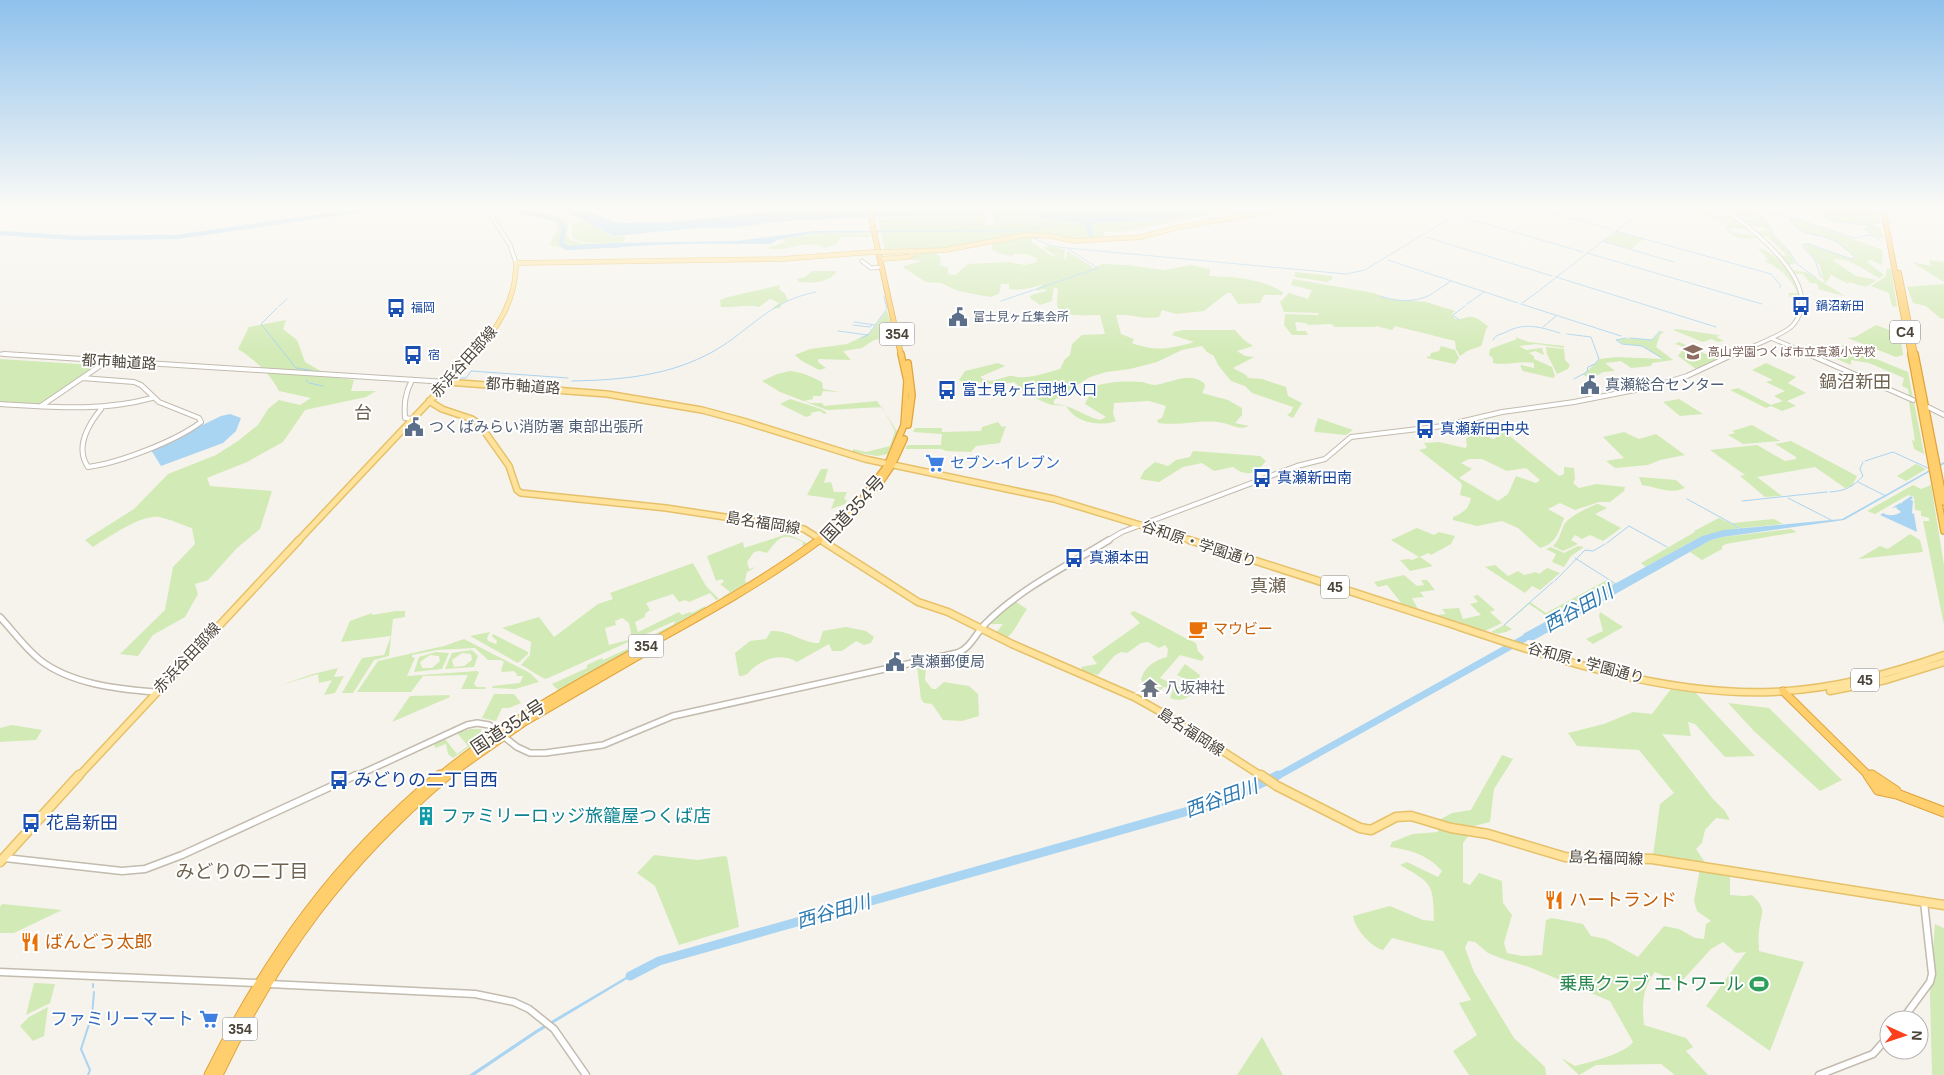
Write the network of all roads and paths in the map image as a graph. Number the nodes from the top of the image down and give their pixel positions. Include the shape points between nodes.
1 (515, 259) edge
2 (770, 259) edge
3 (882, 259) joint
4 (1780, 259) edge
5 (1893, 259) edge
6 (862, 261) dead end
7 (516, 263) junction
8 (882, 267) junction
9 (1771, 338) junction
10 (0, 354) edge
11 (107, 361) junction
12 (82, 378) junction
13 (412, 380) junction
14 (448, 382) junction
15 (152, 398) junction
16 (1913, 400) dead end
17 (429, 401) junction
18 (0, 404) edge
19 (41, 406) junction
20 (1928, 407) dead end
21 (101, 409) junction
22 (1944, 414) edge
23 (412, 419) junction
24 (890, 465) junction
25 (1937, 487) junction
26 (1944, 502) edge
27 (1140, 525) junction
28 (1944, 531) edge
29 (823, 539) junction
30 (0, 617) edge
31 (981, 629) junction
32 (1944, 655) edge
33 (1944, 662) edge
34 (155, 692) junction
35 (1785, 692) junction
36 (501, 733) junction
37 (1944, 810) edge
38 (2, 860) edge
39 (1924, 902) junction
40 (1944, 905) edge
41 (0, 972) edge
42 (262, 983) junction
43 (1909, 1010) edge
44 (1879, 1047) edge
45 (209, 1075) edge
46 (218, 1075) edge
47 (586, 1075) edge
48 (1819, 1075) edge

1 - 7 street
2 - 7 main road, bridge
3 - 8 highway, 354
3 - 24 highway, 354 via 912,391 908,426
4 - 9 street via 1803,293 1802,305 1796,324
5 - 25 highway, C4
6 - 8 street via 871,268
7 - 14 main road, 赤浜谷田部線 via 514,291 504,314 480,348
8 - 24 highway, 354 via 908,398 902,431
9 - 16 street
9 - 27 street via 1687,376 1648,388 1502,412 1443,426 1350,438 1321,461 1297,466
10 - 11 street, 都市軸道路
11 - 12 street
11 - 13 street, 都市軸道路
12 - 15 street via 134,382
12 - 19 street
13 - 14 street, 都市軸道路
13 - 23 street via 403,404 405,418
14 - 17 main road, 赤浜谷田部線
14 - 24 main road, 都市軸道路 via 556,388 648,399 730,417 827,449
15 - 21 street
15 - 21 street via 199,418 201,423 156,446 88,467 84,462 83,447 88,427
17 - 23 main road, 赤浜谷田部線
17 - 29 main road, 島名福岡線 via 480,425 509,466 521,493 787,525
18 - 19 street
19 - 21 street
20 - 22 street
23 - 34 main road, 赤浜谷田部線
24 - 27 main road, 谷和原・学園通り / 45 via 1024,491
24 - 29 highway, 国道354号 / 354 via 867,499
25 - 26 highway, C4
25 - 28 highway, C4
27 - 31 street via 1112,538 1008,602
27 - 35 main road, 谷和原・学園通り / 45 via 1523,647 1625,675 1725,693
29 - 31 main road, 島名福岡線 via 918,602 948,612
29 - 36 highway, 国道354号 / 354 via 797,562 745,594
30 - 34 street via 34,654 54,668 116,689
31 - 36 street via 963,651 954,654 673,716 600,746 530,753
31 - 39 main road, 島名福岡線 via 1134,697 1269,781 1366,829 1374,829 1396,817 1411,816 1565,857 1652,859
32 - 35 main road, 谷和原・学園通り / 45 via 1860,681
33 - 35 main road, 谷和原・学園通り / 45 via 1850,688
34 - 38 main road, 赤浜谷田部線
35 - 37 highway via 1870,777 1878,790
36 - 38 street via 482,723 459,727 182,855 144,869 122,871
36 - 42 highway, 国道354号 / 354 via 422,797 360,858
39 - 40 main road, 島名福岡線
39 - 43 street via 1932,974 1930,982
41 - 42 street
42 - 45 highway, 国道354号 / 354 via 232,1028
42 - 46 highway, 国道354号 / 354
42 - 47 street via 481,994 511,1001 541,1016 557,1030
44 - 48 street via 1873,1054

